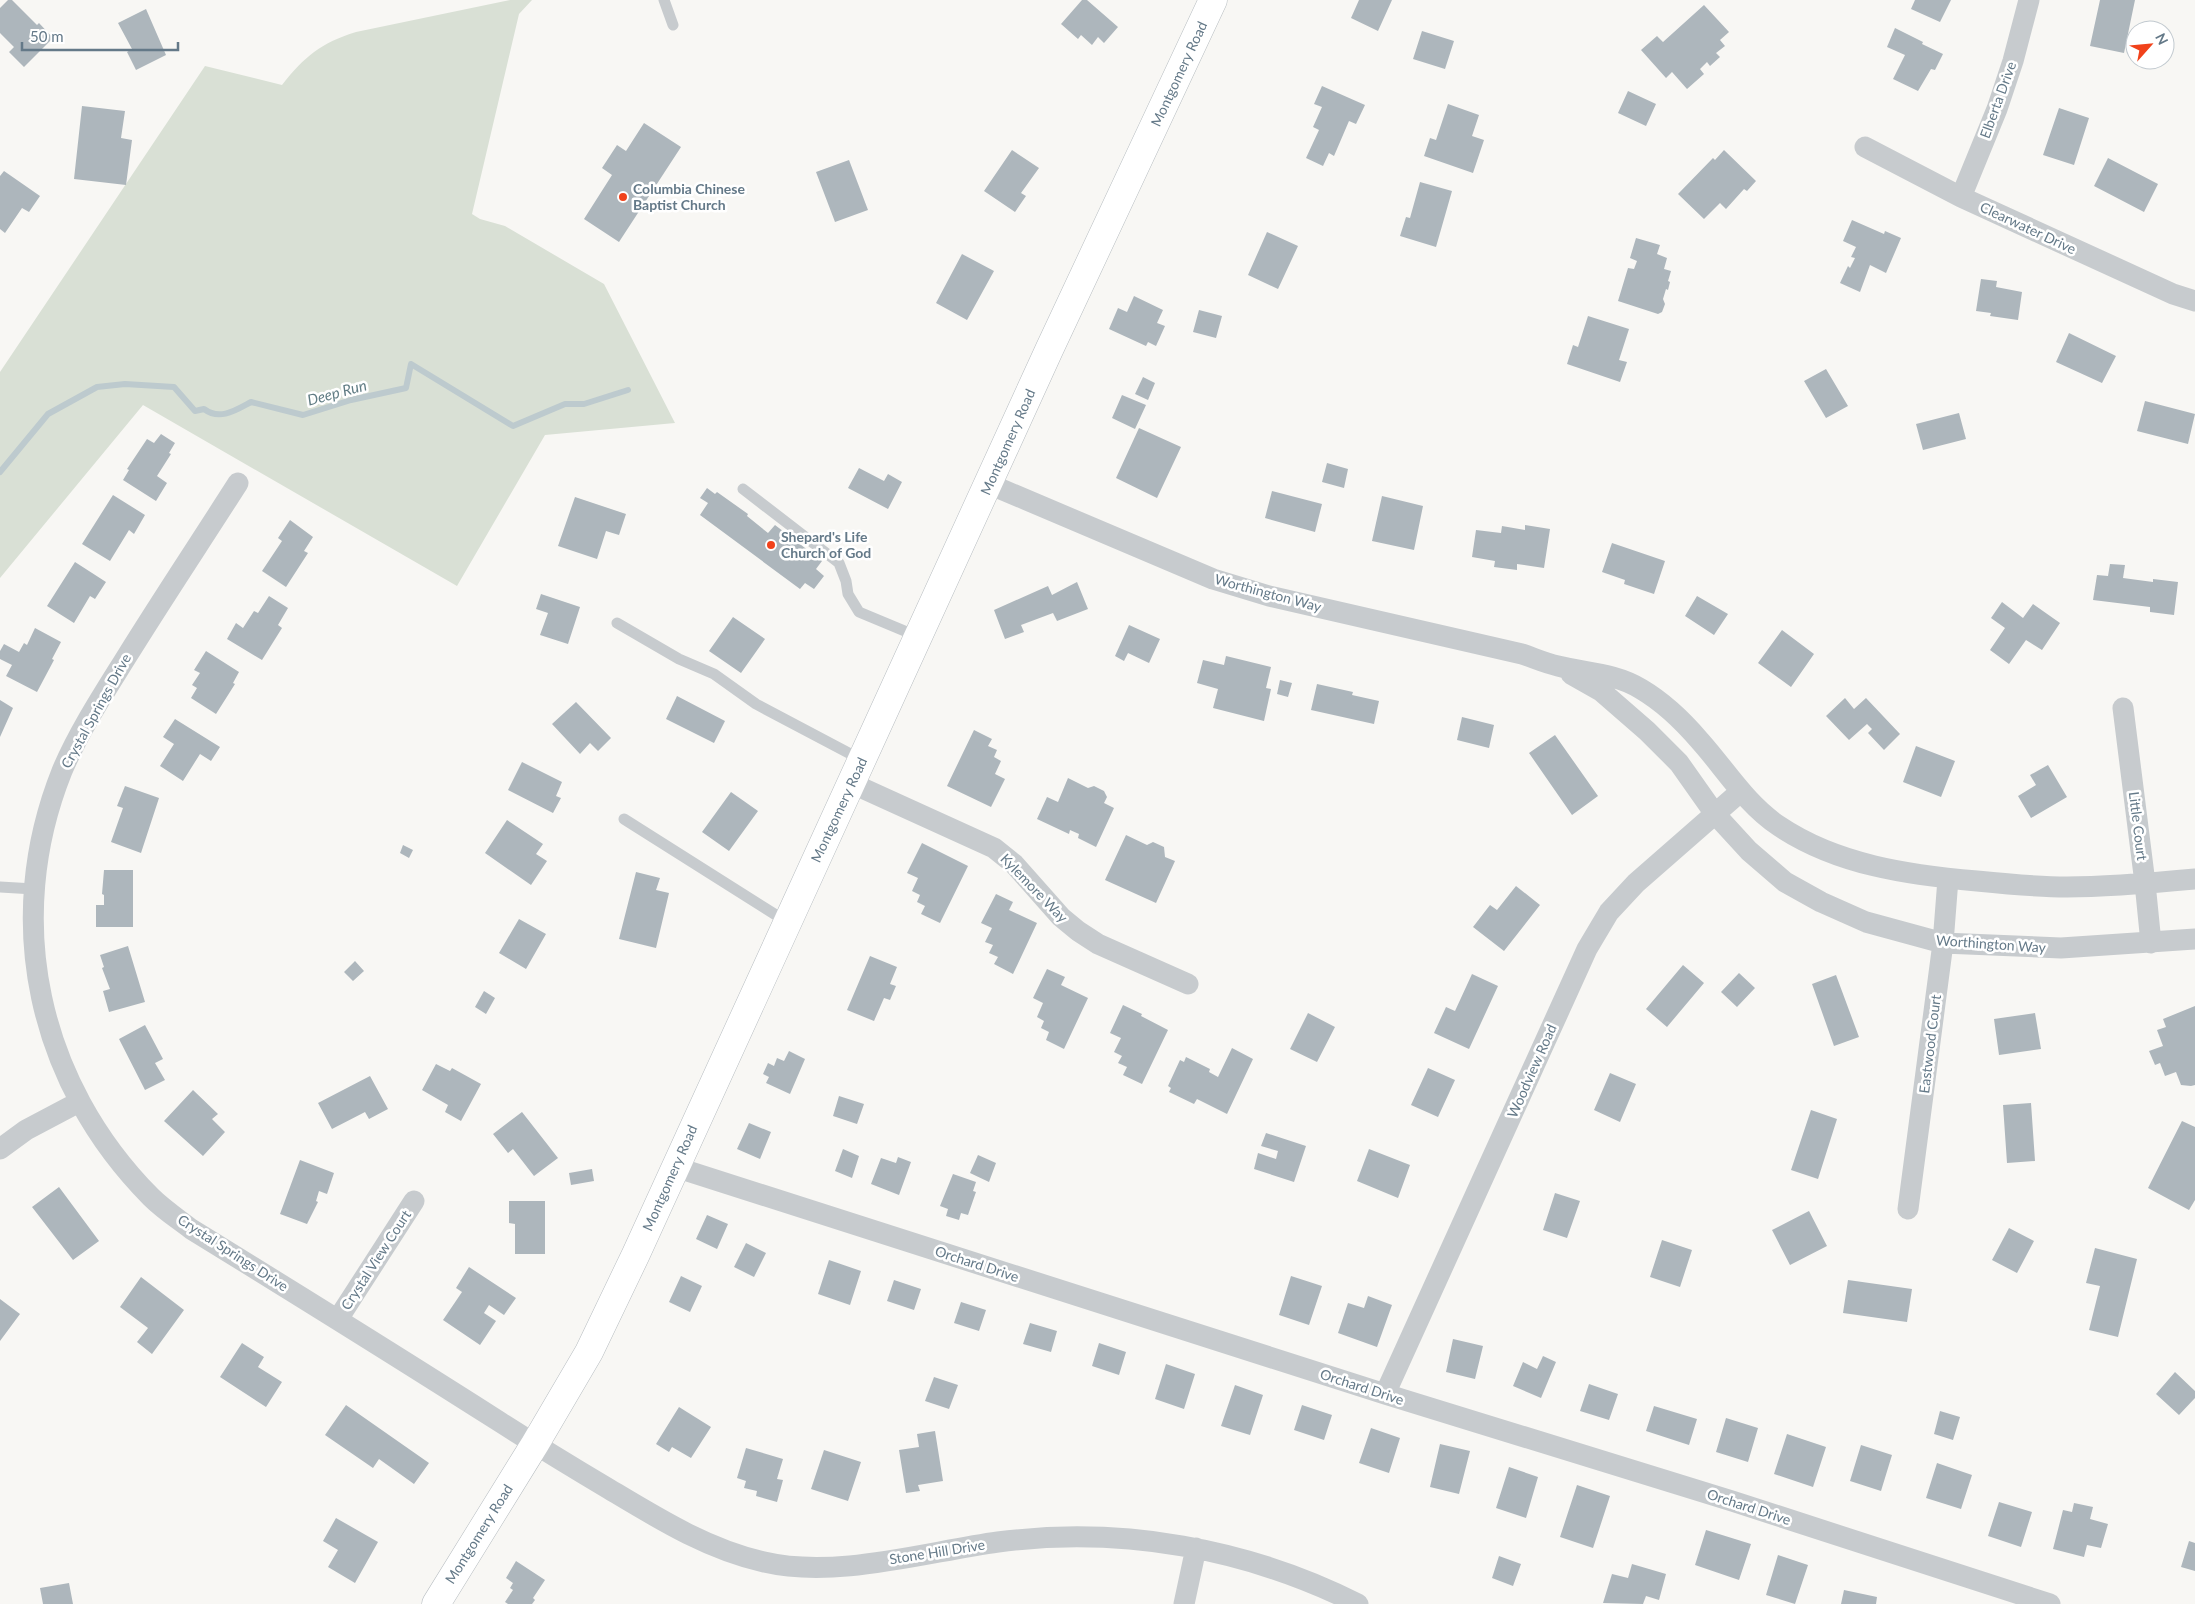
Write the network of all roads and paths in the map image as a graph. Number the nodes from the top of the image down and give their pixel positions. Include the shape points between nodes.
1 (664, 0) edge
2 (1213, 0) edge
3 (2030, 0) edge
4 (673, 25) dead end
5 (1865, 147) dead end
6 (1961, 197) junction
7 (2195, 301) edge
8 (238, 483) dead end
9 (989, 484) junction
10 (744, 489) dead end
11 (617, 623) dead end
12 (919, 637) junction
13 (1558, 666) junction
14 (2123, 708) dead end
15 (856, 772) junction
16 (1740, 792) junction
17 (1715, 814) junction
18 (624, 819) dead end
19 (1948, 879) junction
20 (2195, 880) edge
21 (2145, 883) junction
22 (0, 887) edge
23 (34, 888) junction
24 (787, 922) junction
25 (2195, 939) edge
26 (1943, 943) junction
27 (2151, 943) junction
28 (1188, 984) dead end
29 (79, 1102) junction
30 (0, 1149) edge
31 (675, 1167) junction
32 (414, 1201) dead end
33 (1908, 1209) dead end
34 (338, 1320) junction
35 (1385, 1394) junction
36 (535, 1444) junction
37 (1196, 1548) junction
38 (436, 1604) edge
39 (1184, 1604) edge
40 (1358, 1604) edge
41 (2050, 1604) edge

1 - 4 lane
2 - 9 main road, Montgomery Road
3 - 6 street, Elberta Drive via 2000,101
5 - 6 street, Clearwater Drive
6 - 7 street, Clearwater Drive via 2173,294
8 - 23 street, Crystal Springs Drive via 76,740 49,806
9 - 12 main road, Montgomery Road
9 - 13 street, Worthington Way via 1213,579 1269,596 1522,654
10 - 12 lane via 839,563 848,594 859,612
11 - 15 lane via 679,659 714,674
12 - 15 main road, Montgomery Road
13 - 16 street, Worthington Way via 1610,675 1640,688 1666,707 1700,740
13 - 17 street, Worthington Way via 1620,706 1679,763
14 - 21 street, Little Court
15 - 24 main road, Montgomery Road
15 - 28 street, Kylemore Way via 994,848 1014,864 1062,917 1098,944
16 - 17 street, Woodview Road
16 - 19 street, Worthington Way via 1778,826 1809,844 1839,856 1893,870
17 - 26 street, Worthington Way via 1749,851 1785,882 1866,922
17 - 35 street, Woodview Road via 1636,883 1609,912 1587,949
18 - 24 lane
19 - 21 street, Worthington Way via 2068,887
19 - 26 street, Eastwood Court
20 - 21 street, Worthington Way
21 - 27 street, Little Court
22 - 23 lane
23 - 29 street, Crystal Springs Drive via 34,948 40,988 52,1037
24 - 31 main road, Montgomery Road
25 - 27 street, Worthington Way
26 - 27 street, Worthington Way via 2061,948
26 - 33 street, Eastwood Court
29 - 30 street via 26,1130
29 - 34 street, Crystal Springs Drive via 110,1151 152,1198 191,1229
31 - 35 street, Orchard Drive
31 - 36 main road, Montgomery Road via 589,1352
32 - 34 street, Crystal View Court
34 - 36 street, Crystal Springs Drive
35 - 41 street, Orchard Drive
36 - 37 street, Stone Hill Drive via 678,1531 722,1550 766,1563 808,1568 853,1565 1052,1537 1145,1540
36 - 38 main road, Montgomery Road
37 - 39 street
37 - 40 street, Stone Hill Drive via 1263,1565 1322,1586

